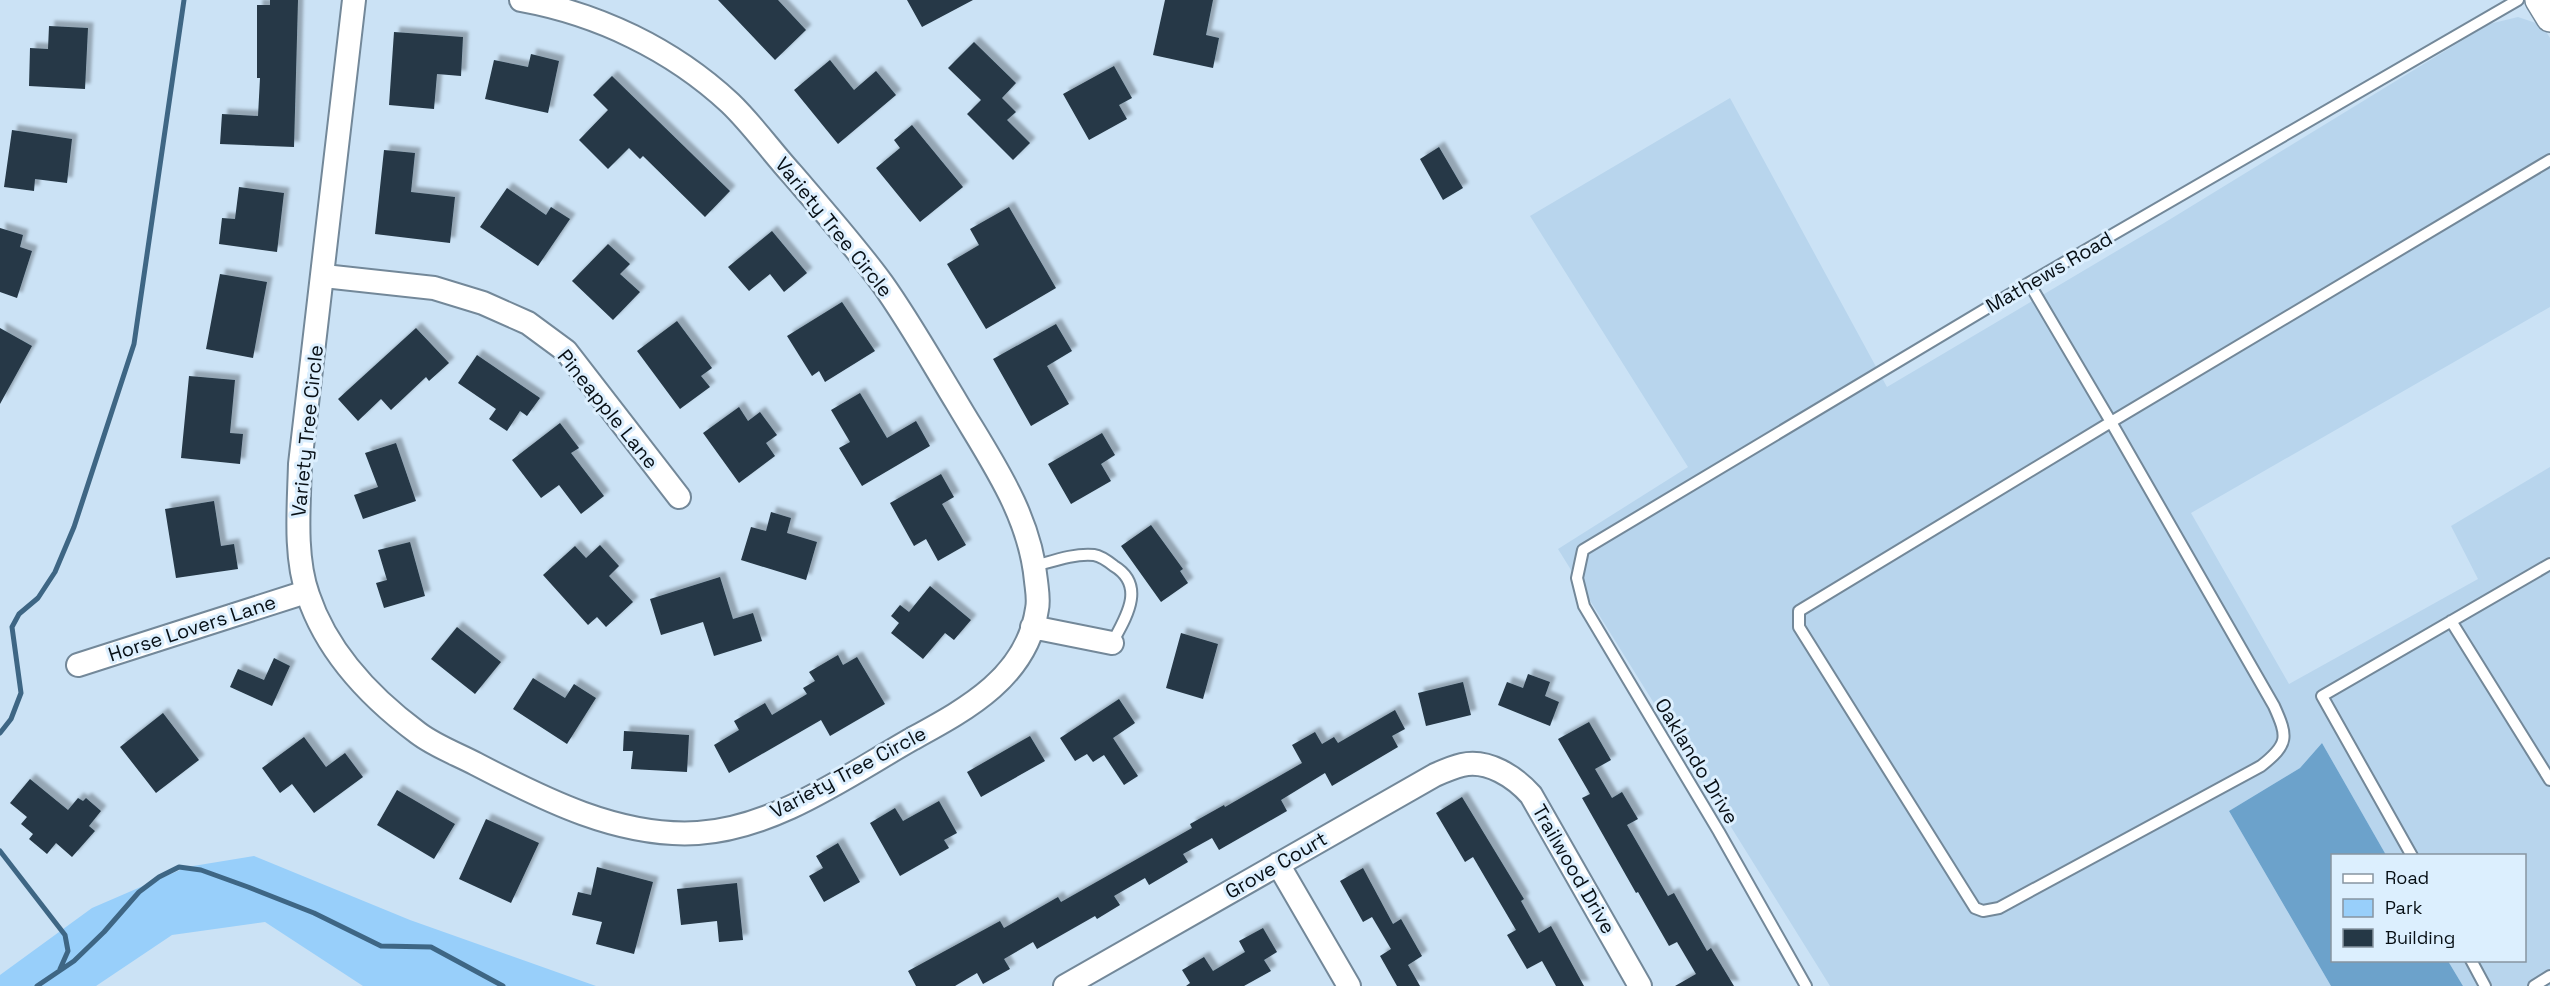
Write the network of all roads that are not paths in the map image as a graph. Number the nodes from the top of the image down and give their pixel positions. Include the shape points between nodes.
1 (354, 0) edge
2 (521, 0) edge
3 (2538, 4) edge
4 (2550, 160) edge
5 (324, 276) junction
6 (2029, 283) junction
7 (2111, 422) junction
8 (679, 497) dead end
9 (1583, 550) joint
10 (2550, 564) edge
11 (1035, 566) junction
12 (306, 592) junction
13 (2451, 621) junction
14 (1032, 627) junction
15 (1112, 644) joint
16 (78, 665) dead end
17 (1492, 767) joint
18 (2550, 780) edge
19 (2411, 854) edge
20 (1278, 864) junction
21 (2472, 962) edge
22 (2550, 976) edge
23 (1065, 986) edge
24 (1348, 986) edge
25 (1640, 986) edge
26 (1806, 986) edge
27 (2485, 986) edge
28 (2534, 986) edge

1 - 5 street, Variety Tree Circle
2 - 11 street, Variety Tree Circle via 596,20 643,41 691,71 731,104 858,250 904,313 1013,498
3 - 6 lane, Mathews Road
4 - 7 lane
5 - 8 street, Pineapple Lane via 434,288 483,303 528,323 566,351
5 - 12 street, Variety Tree Circle via 300,464 297,530
6 - 7 lane
6 - 9 lane, Mathews Road
7 - 7 lane via 1799,611 1799,627 1975,908 1983,911 1999,908 2261,766 2277,754 2283,741 2284,729 2274,706
9 - 26 lane, Oaklando Drive via 1577,578 1584,606
10 - 13 lane
11 - 14 street, Variety Tree Circle via 1038,607
11 - 15 lane via 1096,555 1121,570 1131,588 1131,608
12 - 14 street, Variety Tree Circle via 325,633 350,670 422,736 524,789 586,814 663,833 702,833 750,822 796,804 960,713 997,684 1025,652
12 - 16 street, Horse Lovers Lane
13 - 18 lane
13 - 19 lane via 2322,696
14 - 15 street
17 - 20 street, Grove Court via 1464,764 1435,775
17 - 25 street, Trailwood Drive via 1518,781 1531,795
20 - 23 street, Grove Court
20 - 24 street
21 - 27 lane
22 - 28 lane

